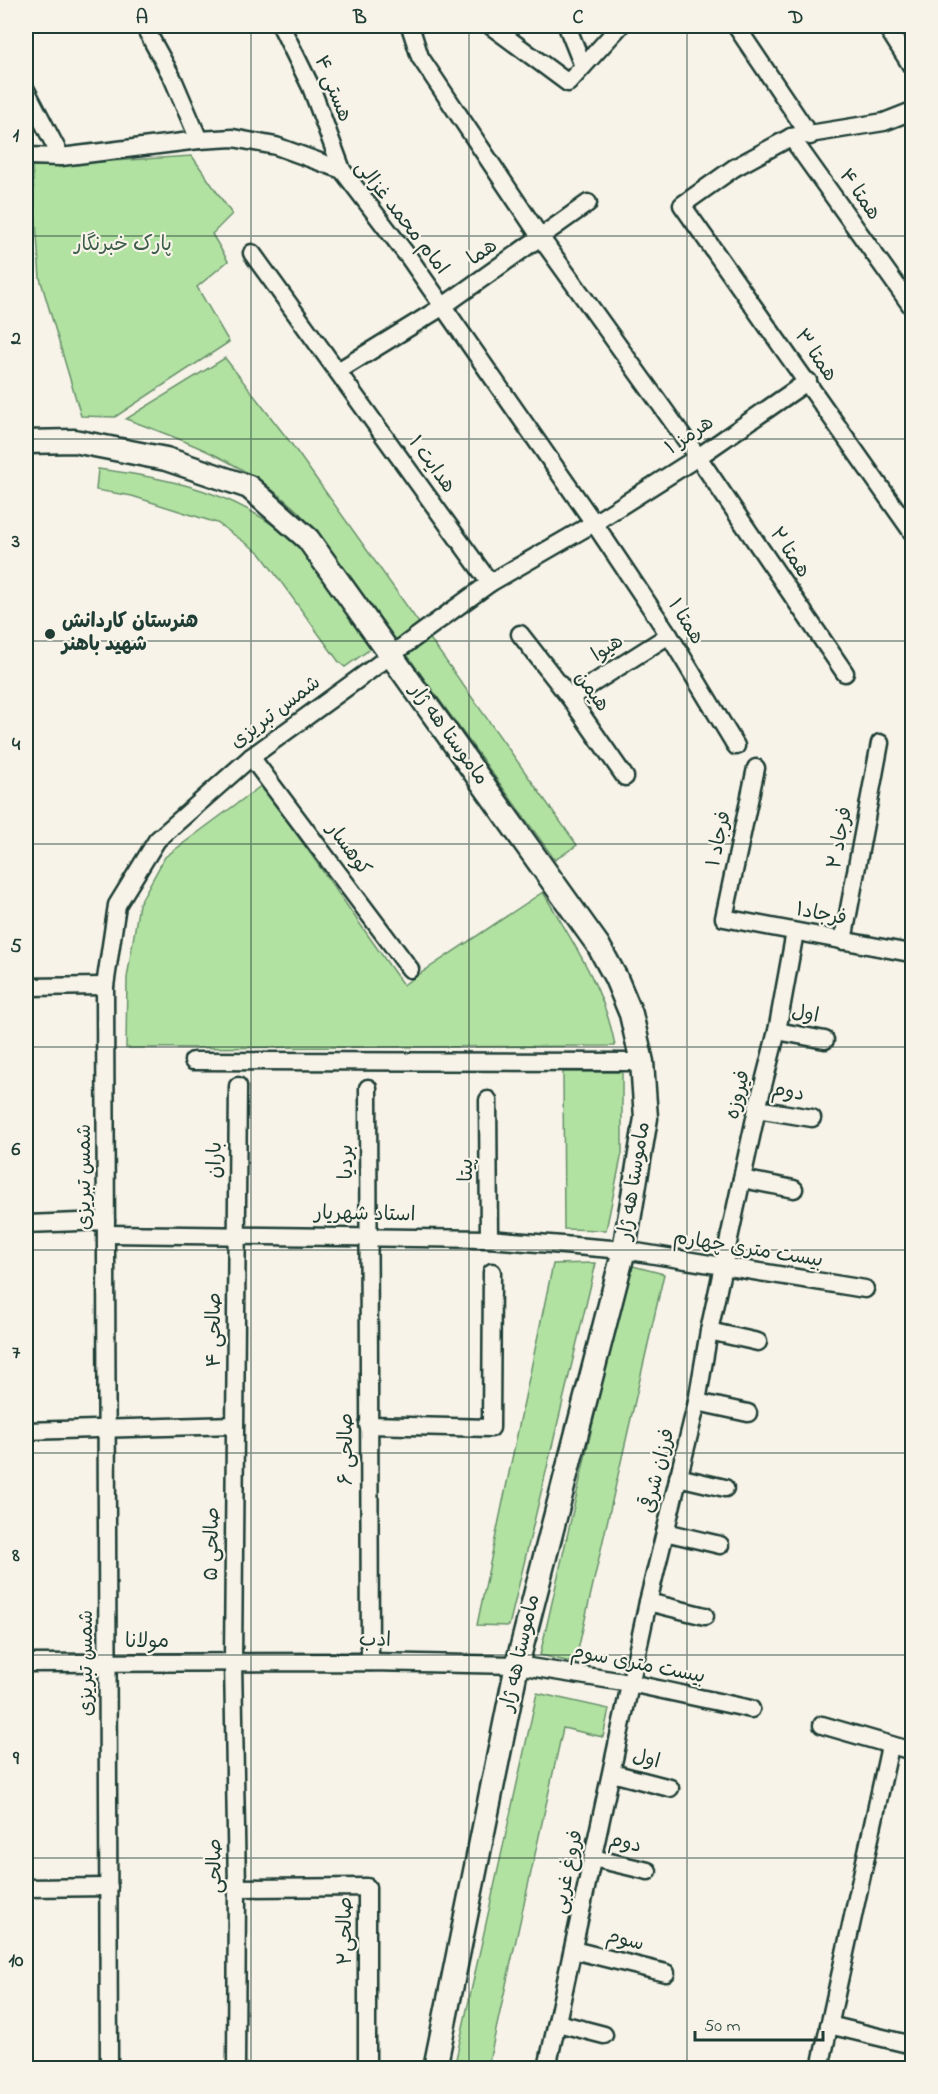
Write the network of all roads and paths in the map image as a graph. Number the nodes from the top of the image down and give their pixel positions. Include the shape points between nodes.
1 (144, 26) edge
2 (281, 26) edge
3 (410, 26) edge
4 (491, 26) edge
5 (567, 26) edge
6 (620, 26) edge
7 (736, 26) edge
8 (886, 26) edge
9 (583, 66) junction
10 (912, 67) edge
11 (26, 90) edge
12 (912, 111) edge
13 (810, 136) junction
14 (791, 137) junction
15 (199, 140) junction
16 (26, 156) edge
17 (61, 157) junction
18 (342, 170) junction
19 (588, 203) dead end
20 (541, 238) junction
21 (252, 253) dead end
22 (442, 307) junction
23 (912, 307) edge
24 (338, 371) junction
25 (808, 381) junction
26 (26, 442) edge
27 (698, 457) junction
28 (594, 523) junction
29 (912, 532) edge
30 (490, 583) junction
31 (520, 634) dead end
32 (669, 635) junction
33 (390, 654) junction
34 (845, 673) dead end
35 (570, 698) junction
36 (880, 743) dead end
37 (736, 746) dead end
38 (251, 757) junction
39 (756, 768) dead end
40 (625, 777) dead end
41 (724, 918) joint
42 (795, 932) junction
43 (843, 941) junction
44 (910, 953) dead end
45 (410, 969) dead end
46 (105, 986) junction
47 (26, 987) edge
48 (777, 1032) junction
49 (825, 1040) dead end
50 (193, 1061) dead end
51 (642, 1062) junction
52 (238, 1086) dead end
53 (368, 1088) dead end
54 (488, 1100) dead end
55 (756, 1109) junction
56 (812, 1118) dead end
57 (742, 1179) junction
58 (794, 1189) dead end
59 (26, 1224) edge
60 (106, 1227) junction
61 (237, 1235) junction
62 (369, 1236) junction
63 (489, 1239) junction
64 (624, 1250) junction
65 (724, 1268) junction
66 (492, 1272) dead end
67 (865, 1289) dead end
68 (710, 1331) junction
69 (758, 1342) dead end
70 (697, 1402) junction
71 (748, 1413) dead end
72 (235, 1425) junction
73 (368, 1425) junction
74 (107, 1428) junction
75 (26, 1431) edge
76 (678, 1477) junction
77 (725, 1488) dead end
78 (665, 1532) junction
79 (720, 1545) dead end
80 (648, 1602) junction
81 (705, 1616) dead end
82 (233, 1662) junction
83 (370, 1662) junction
84 (26, 1663) edge
85 (108, 1663) junction
86 (517, 1665) junction
87 (630, 1683) junction
88 (751, 1709) dead end
89 (822, 1725) dead end
90 (890, 1746) junction
91 (912, 1748) edge
92 (612, 1773) junction
93 (670, 1788) dead end
94 (593, 1858) junction
95 (648, 1870) dead end
96 (109, 1887) junction
97 (26, 1888) edge
98 (237, 1888) junction
99 (573, 1950) junction
100 (666, 1973) dead end
101 (558, 2023) junction
102 (830, 2025) junction
103 (604, 2035) dead end
104 (912, 2045) edge
105 (109, 2068) edge
106 (236, 2068) edge
107 (367, 2068) edge
108 (435, 2068) edge
109 (548, 2068) edge
110 (820, 2068) edge

1 - 15 street via 173,79
2 - 18 street, هستی ۴ via 311,87
3 - 20 street, همتا ۲ via 420,57
4 - 9 street via 568,83
5 - 9 street
6 - 9 street
7 - 13 street
8 - 10 street
11 - 17 street
12 - 13 street via 884,122
13 - 14 street
14 - 23 street, همتا ۴
14 - 25 street, همتا ۳ via 734,168 682,205
15 - 17 street, امام محمد غزالی
15 - 18 street, امام محمد غزالی via 233,138 276,146
16 - 17 street, امام محمد غزالی
18 - 22 street, امام محمد غزالی
19 - 20 street, هما
20 - 22 street, هما
20 - 27 street, همتا ۲
21 - 24 street, هدایت ۱
22 - 24 street, هما
22 - 28 street, امام محمد غزالی
24 - 30 street, هدایت ۱
25 - 27 street, هرمز ۱
25 - 29 street, همتا ۳
26 - 33 main road, ماموستا هه ژار via 74,441 166,459 249,487 309,539
27 - 28 street, هرمز ۱
27 - 34 street, همتا ۲
28 - 30 street, شمس تبریزی
28 - 32 street, همتا ۱
30 - 33 street, شمس تبریزی
31 - 35 street, هیمن
32 - 35 street, هیوا
32 - 37 street, همتا ۱
33 - 38 street, شمس تبریزی
33 - 51 main road, ماموستا هه ژار via 598,945 631,1014
35 - 40 street, هیمن
36 - 43 street, فرجاد ۲
38 - 45 street, کوهسار
38 - 46 street, شمس تبریزی via 157,840 117,905
39 - 41 street, فرجاد ۱
41 - 42 street, فرجاد۱
42 - 43 street, فرجاد۱
42 - 48 street, فیروزه
43 - 44 street, فرجاد۱
46 - 47 street
46 - 60 street, شمس تبریزی
48 - 49 street, اول
48 - 55 street, فیروزه
50 - 51 street
51 - 64 main road, ماموستا هه ژار via 646,1118
52 - 61 street, باران
53 - 62 street, بردیا
54 - 63 street, پیتا
55 - 56 street, دوم
55 - 57 street, فیروزه
57 - 58 street
57 - 65 street, فیروزه
59 - 60 street, استاد شهریار
60 - 61 street, استاد شهریار
60 - 74 street, شمس تبریزی
61 - 62 street, استاد شهریار
61 - 72 street, صالحی ۴
62 - 63 street, استاد شهریار
62 - 73 street, صالحی ۶
63 - 64 street, استاد شهریار
64 - 65 street, بیست متری چهارم
64 - 86 main road, ماموستا هه ژار
65 - 67 street, بیست متری چهارم
65 - 68 street, فرزان شرقی
66 - 73 street via 491,1428
68 - 69 street
68 - 70 street, فرزان شرقی
70 - 71 street
70 - 76 street, فرزان شرقی
72 - 74 street
72 - 82 street, صالحی ۵
73 - 83 street, صالحی ۶
74 - 75 street
74 - 85 street, شمس تبریزی
76 - 77 street
76 - 78 street, فرزان شرقی
78 - 79 street
78 - 80 street, فرزان شرقی
80 - 81 street
80 - 87 street, فرزان شرقی
82 - 83 street, ادب
82 - 85 street, مولانا
82 - 98 street, صالحی
83 - 86 street, ادب
84 - 85 street, مولانا
85 - 96 street, شمس تبریزی
86 - 87 street, بیست متری سوم
86 - 108 main road, ماموستا هه ژار
87 - 88 street, بیست متری سوم
87 - 92 street, فروغ غربی
89 - 90 street
90 - 91 street
90 - 102 street
92 - 93 street, اول
92 - 94 street, فروغ غربی
94 - 95 street, دوم
94 - 99 street, فروغ غربی
96 - 97 street
96 - 105 street, شمس تبریزی
98 - 106 street, صالحی
98 - 107 street, صالحی۲ via 367,1887
99 - 100 street, سوم
99 - 101 street, فروغ غربی
101 - 103 street
101 - 109 street, فروغ غربی
102 - 104 street
102 - 110 street

